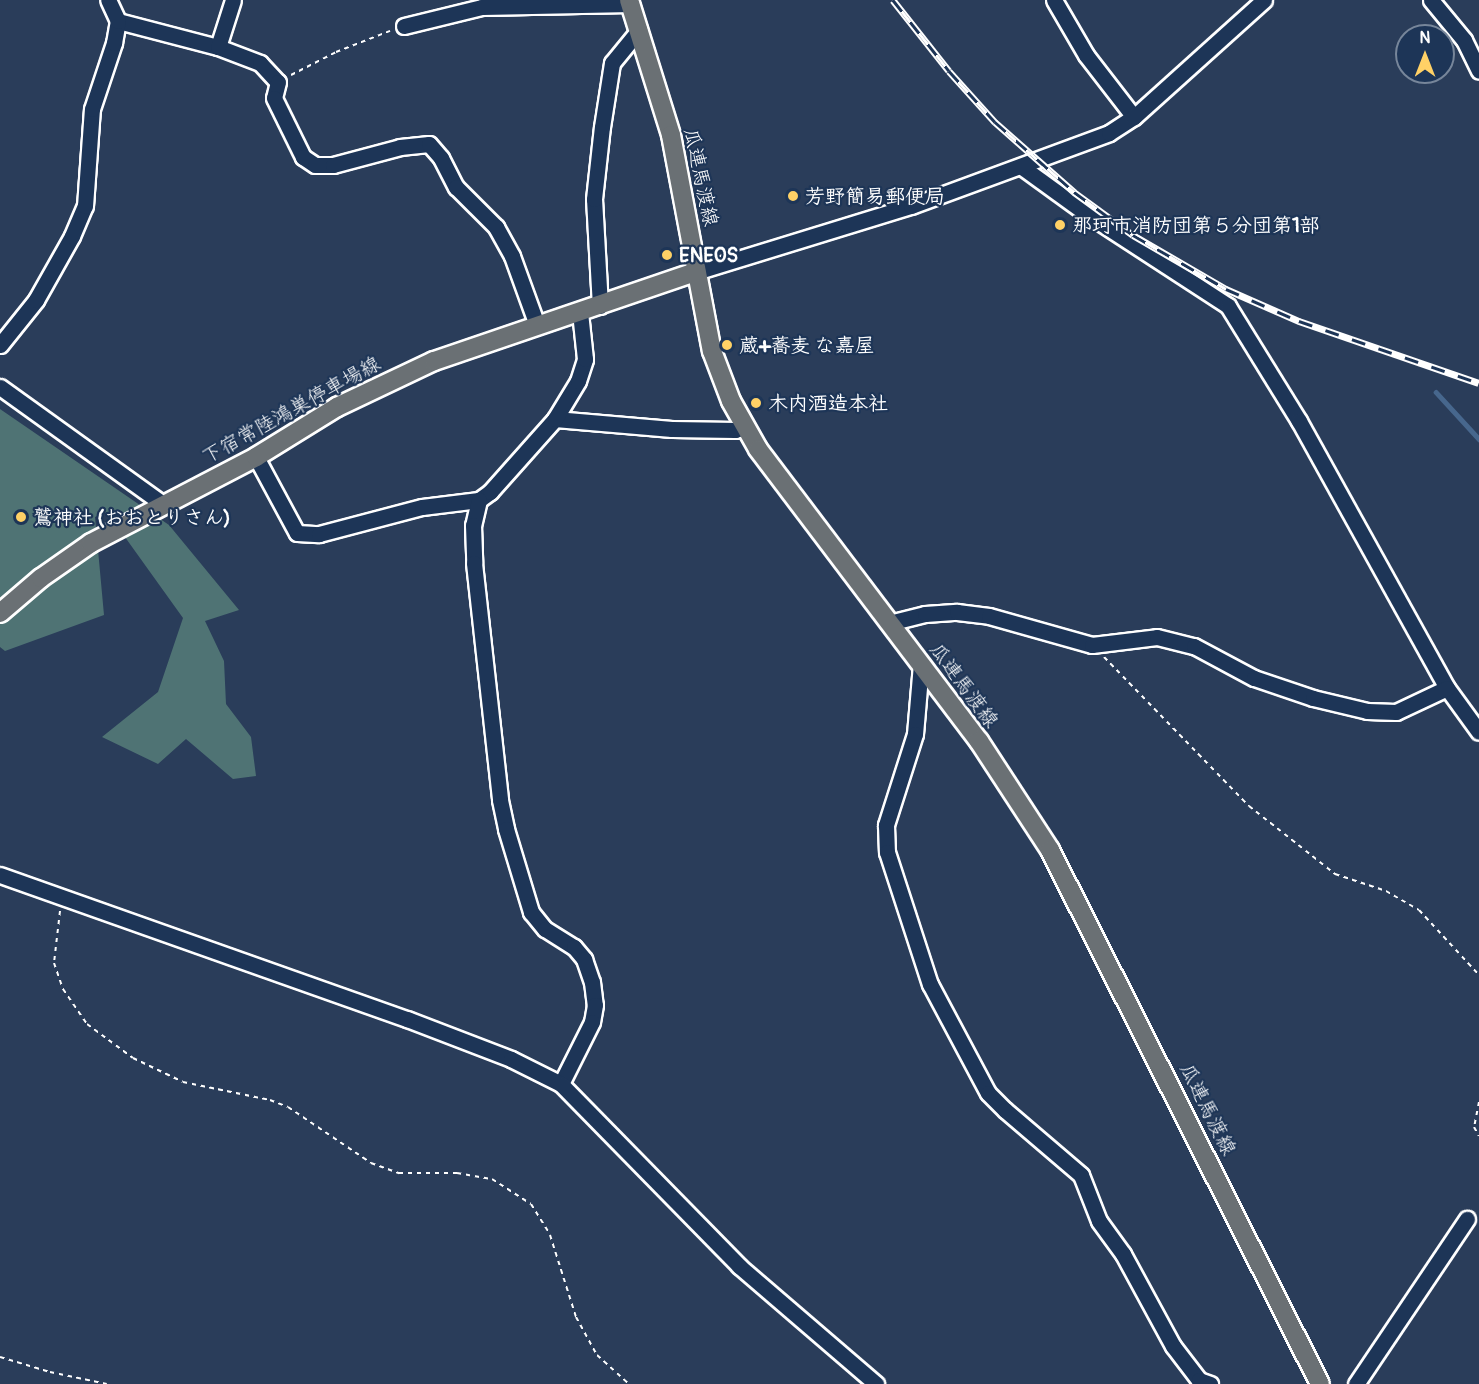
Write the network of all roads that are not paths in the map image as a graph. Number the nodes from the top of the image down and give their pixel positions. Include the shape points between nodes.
1 (108, 0) edge
2 (233, 0) edge
3 (1054, 0) edge
4 (1264, 0) edge
5 (1431, 0) edge
6 (630, 2) edge
7 (118, 21) junction
8 (404, 26) road end
9 (639, 30) junction
10 (218, 47) junction
11 (1479, 71) edge
12 (1134, 117) junction
13 (1022, 167) junction
14 (696, 272) junction
15 (600, 306) junction
16 (580, 312) junction
17 (537, 325) junction
18 (0, 345) edge
19 (0, 387) edge
20 (555, 419) junction
21 (744, 427) junction
22 (256, 457) junction
23 (479, 500) junction
24 (163, 504) junction
25 (0, 613) edge
26 (889, 623) junction
27 (921, 664) junction
28 (1447, 688) junction
29 (1479, 732) edge
30 (0, 875) edge
31 (561, 1084) junction
32 (1467, 1219) dead end
33 (1199, 1383) edge
34 (876, 1384) edge
35 (1320, 1384) edge
36 (1356, 1384) edge

1 - 7 street
2 - 10 street
3 - 12 street via 1086,55
4 - 12 street
5 - 11 street via 1464,40
6 - 8 street via 482,7
6 - 9 main road, 瓜連馬渡線
7 - 10 street
7 - 18 street via 92,109 85,206 36,300
9 - 14 main road, 瓜連馬渡線 via 671,135
9 - 15 street via 612,63 602,127 594,199
10 - 17 street via 260,63 278,82 274,98 303,157 315,165 333,165 400,147 429,144 456,187 496,226 512,256
12 - 13 street via 1109,133
13 - 14 street via 911,206
13 - 28 street via 1228,306 1299,421
14 - 15 main road, 下宿常陸鴻巣停車場線
14 - 21 main road, 瓜連馬渡線 via 712,351
15 - 16 main road, 下宿常陸鴻巣停車場線
16 - 17 main road, 下宿常陸鴻巣停車場線
16 - 20 street via 585,359 578,381
17 - 22 main road, 下宿常陸鴻巣停車場線 via 434,361 337,406
19 - 24 street
20 - 21 street via 672,429
20 - 23 street
21 - 26 main road, 瓜連馬渡線
22 - 23 street via 297,533 319,534 422,507
22 - 24 main road, 下宿常陸鴻巣停車場線
23 - 31 street via 473,525 474,563 506,829 531,912 545,929 574,947 584,959 592,982 592,1022
24 - 25 main road, 下宿常陸鴻巣停車場線 via 91,543
26 - 27 main road, 瓜連馬渡線
26 - 28 street via 925,614 957,612 1092,645 1157,638 1194,646 1254,678 1367,711 1396,712
27 - 33 street via 912,744 886,825 887,852 930,984 988,1093 1082,1175 1099,1221 1123,1254 1173,1346
27 - 35 main road, 瓜連馬渡線 via 979,741 1050,850
28 - 29 street
30 - 31 street via 407,1019 511,1059
31 - 34 street via 739,1266
32 - 36 street

